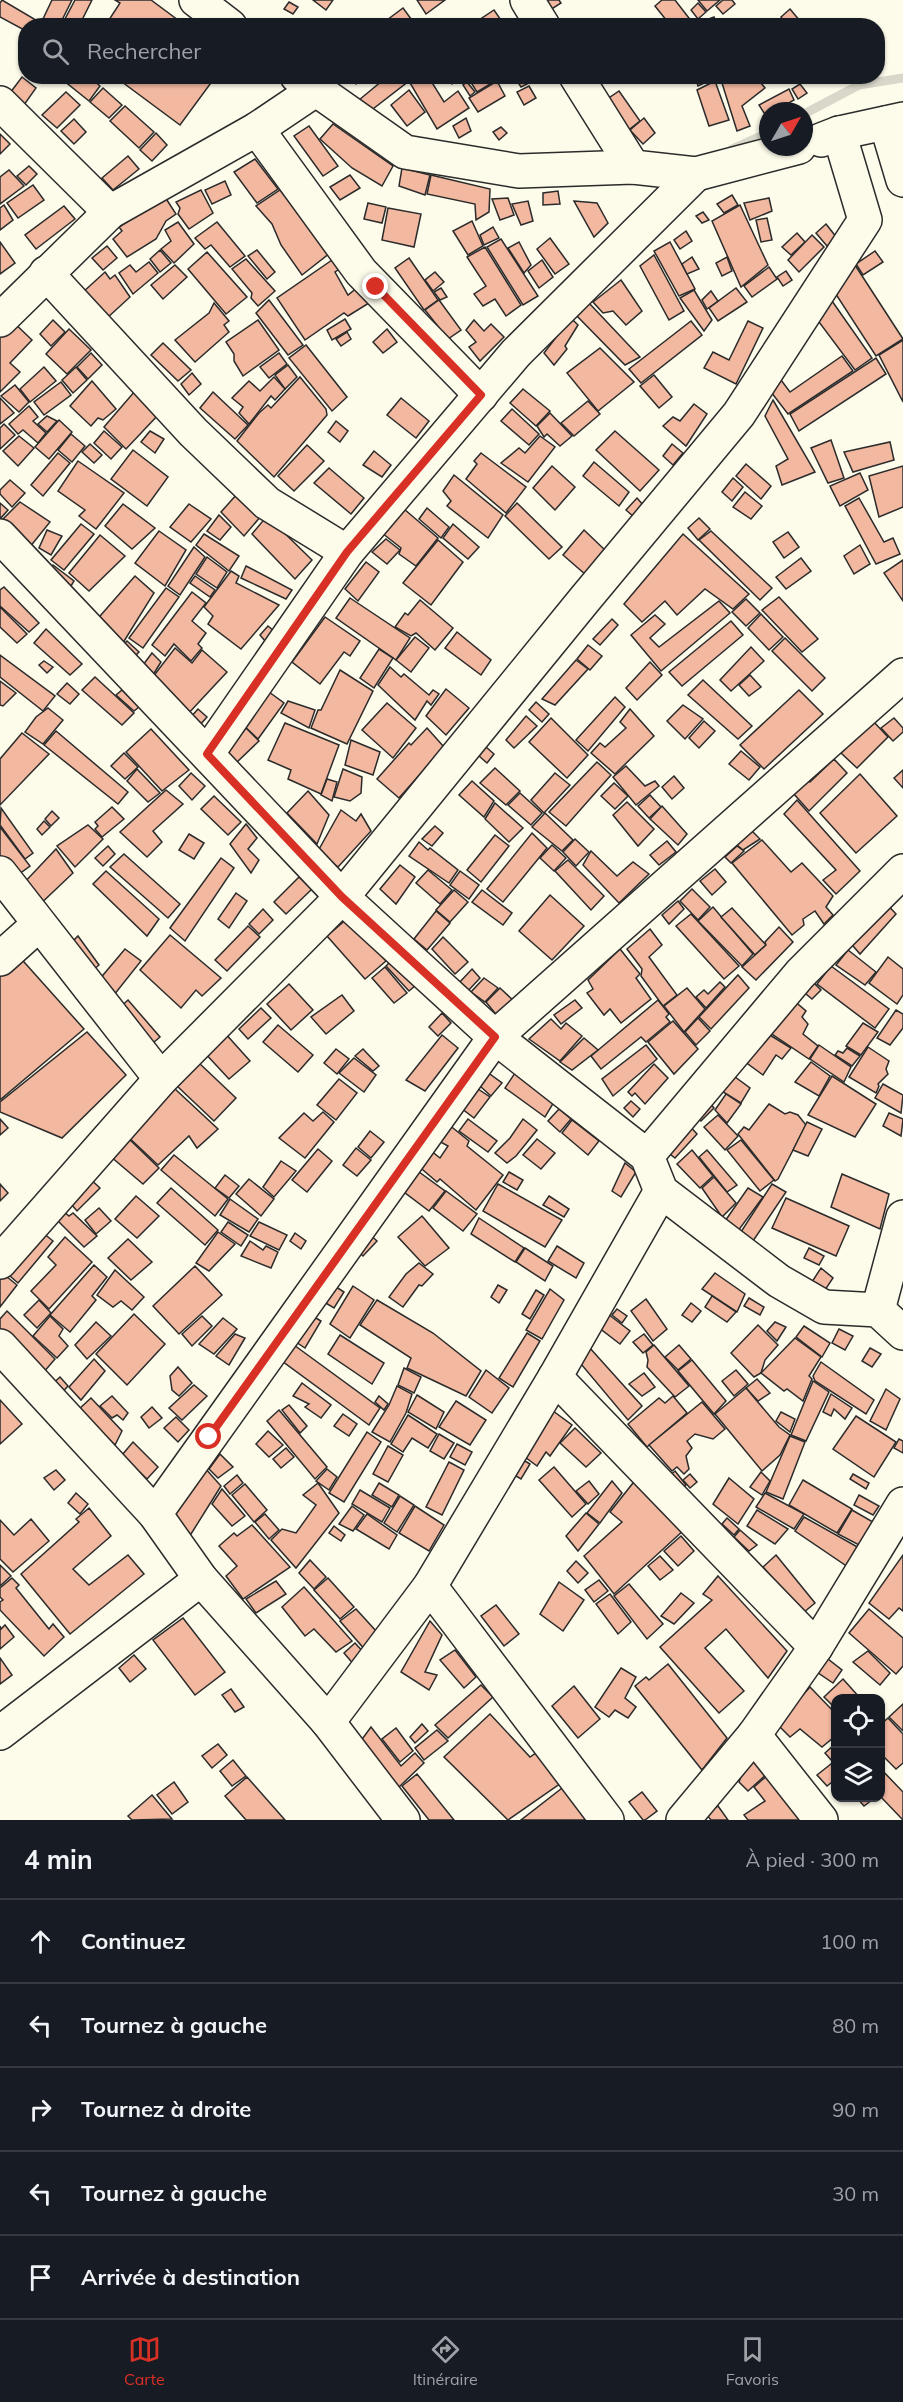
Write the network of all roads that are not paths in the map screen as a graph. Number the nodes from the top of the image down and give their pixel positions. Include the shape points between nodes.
1 (196, 0) edge
2 (527, 0) edge
3 (220, 18) edge
4 (538, 18) edge
5 (305, 84) edge
6 (307, 84) edge
7 (581, 84) edge
8 (0, 103) edge
9 (895, 121) edge
10 (257, 129) junction
11 (839, 133) junction
12 (813, 143) edge
13 (765, 156) edge
14 (633, 166) junction
15 (696, 174) junction
16 (903, 180) edge
17 (110, 212) junction
18 (46, 273) junction
19 (0, 320) edge
20 (481, 395) junction
21 (0, 536) edge
22 (347, 552) junction
23 (903, 675) edge
24 (207, 754) junction
25 (903, 871) edge
26 (0, 873) edge
27 (342, 897) junction
28 (38, 925) junction
29 (0, 959) edge
30 (495, 1037) junction
31 (161, 1079) junction
32 (647, 1156) junction
33 (661, 1191) junction
34 (903, 1217) edge
35 (0, 1262) edge
36 (878, 1310) junction
37 (903, 1333) edge
38 (0, 1346) edge
39 (555, 1377) junction
40 (901, 1513) edge
41 (155, 1514) junction
42 (201, 1578) junction
43 (430, 1586) junction
44 (816, 1647) junction
45 (328, 1722) junction
46 (0, 1733) edge
47 (754, 1735) junction
48 (403, 1820) edge
49 (607, 1820) edge
50 (683, 1820) edge
51 (821, 1820) edge

1 - 3 street
2 - 4 street
5 - 10 street
6 - 14 street via 405,152 519,171
7 - 14 street
8 - 17 street
9 - 11 street
9 - 16 street
10 - 17 street
10 - 20 street via 361,272
11 - 12 street
11 - 27 street via 865,220 853,240 739,414
13 - 15 street
14 - 15 street
15 - 20 street via 516,353
17 - 18 street
18 - 19 street
18 - 22 street via 193,432 267,503
20 - 22 street
21 - 24 street
22 - 24 street
23 - 30 street
24 - 27 street
25 - 32 street via 800,974
26 - 28 street
27 - 30 street
27 - 31 street
28 - 29 street
28 - 31 street
30 - 32 street
30 - 41 street
31 - 35 street
32 - 33 street
33 - 36 street via 779,1281 824,1307
33 - 39 street
34 - 36 street
36 - 37 street
38 - 41 street
39 - 43 street
39 - 44 street
40 - 44 street
41 - 42 street
42 - 45 street
42 - 46 street
43 - 45 street
43 - 49 street
44 - 47 street
45 - 48 street
47 - 50 street
47 - 51 street

